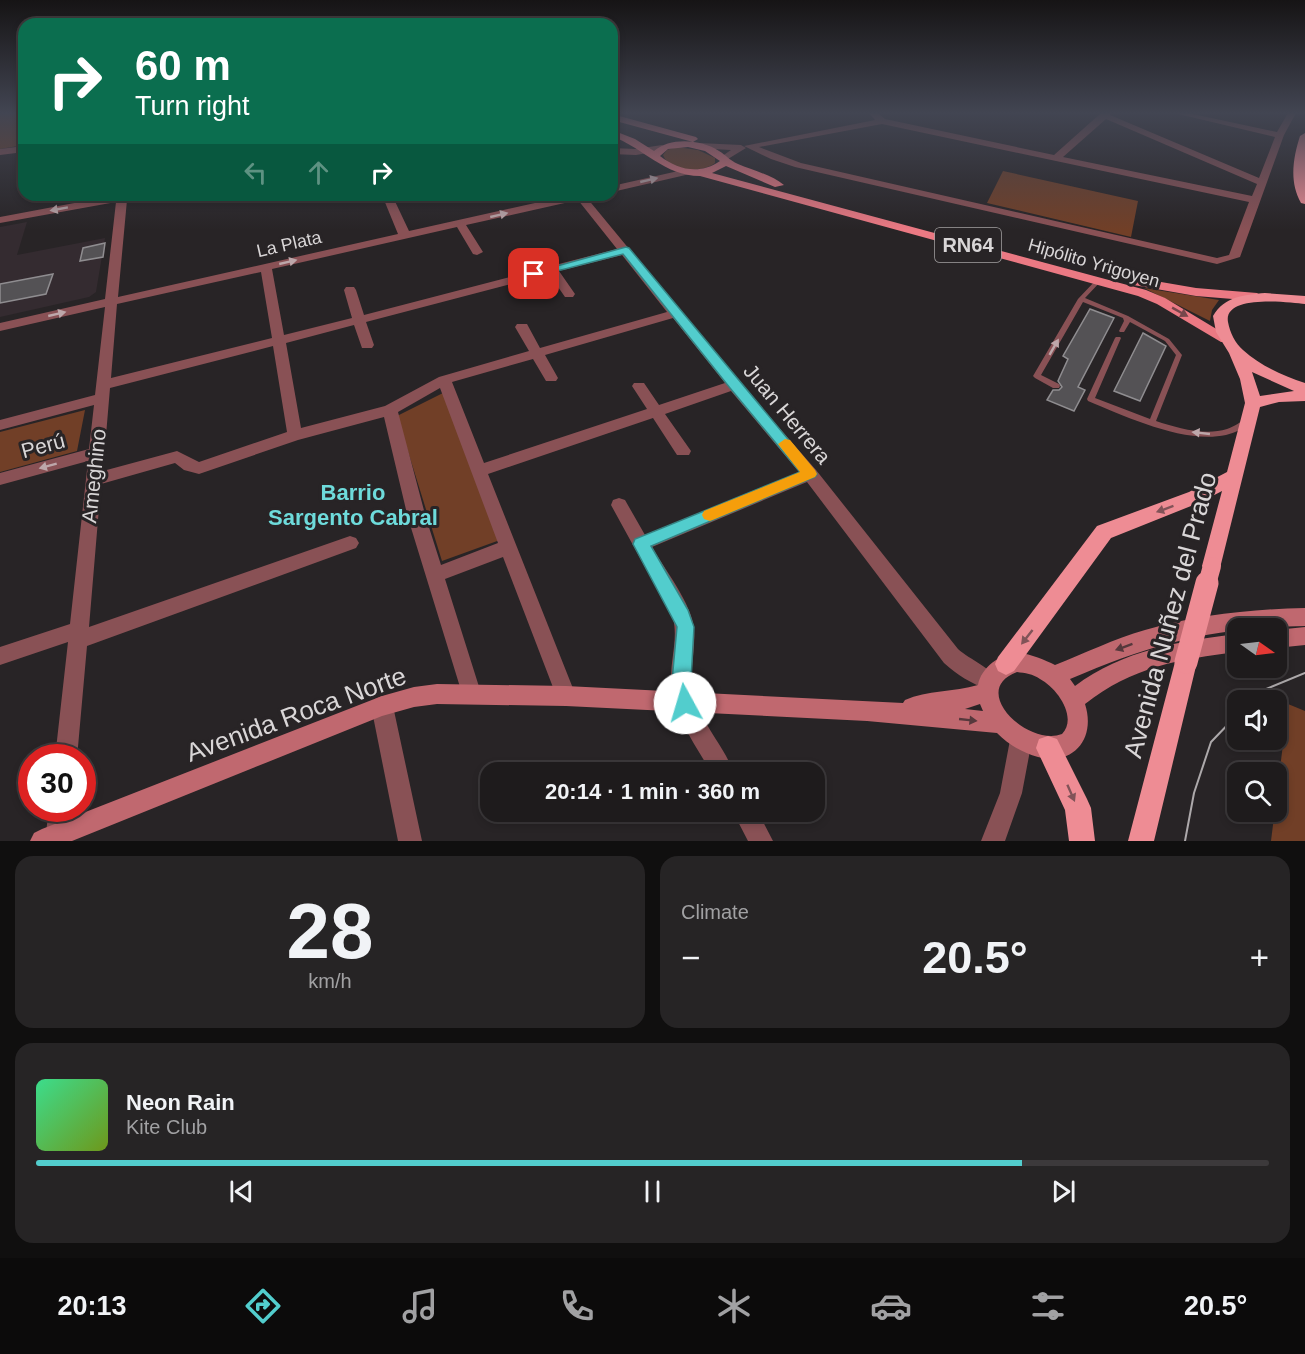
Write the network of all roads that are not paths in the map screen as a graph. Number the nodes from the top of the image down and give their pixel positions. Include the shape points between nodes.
1 (636, 152) edge
2 (713, 152) edge
3 (716, 152) edge
4 (733, 152) edge
5 (759, 152) edge
6 (1029, 152) edge
7 (1063, 152) edge
8 (1193, 152) edge
9 (1273, 152) edge
10 (1301, 152) edge
11 (650, 153) joint
12 (724, 156) junction
13 (1056, 158) junction
14 (687, 172) junction
15 (701, 173) junction
16 (1261, 182) junction
17 (618, 188) edge
18 (1254, 200) junction
19 (97, 201) edge
20 (121, 201) edge
21 (390, 201) edge
22 (561, 201) edge
23 (587, 201) edge
24 (1305, 201) edge
25 (0, 220) edge
26 (460, 224) junction
27 (405, 236) junction
28 (539, 250) dead end
29 (626, 250) junction
30 (477, 252) dead end
31 (266, 267) junction
32 (553, 269) junction
33 (1098, 281) junction
34 (350, 290) dead end
35 (569, 294) dead end
36 (1257, 297) junction
37 (1303, 298) edge
38 (1081, 299) junction
39 (110, 303) junction
40 (676, 313) junction
41 (1126, 317) junction
42 (359, 320) junction
43 (0, 327) edge
44 (522, 327) dead end
45 (1226, 339) junction
46 (278, 341) junction
47 (367, 345) dead end
48 (1236, 352) junction
49 (536, 353) junction
50 (551, 378) dead end
51 (444, 380) junction
52 (734, 385) junction
53 (639, 386) dead end
54 (1056, 386) dead end
55 (1305, 389) edge
56 (104, 391) junction
57 (1082, 396) dead end
58 (1305, 396) edge
59 (1091, 399) junction
60 (390, 410) junction
61 (655, 412) junction
62 (1251, 412) junction
63 (1152, 422) junction
64 (0, 425) edge
65 (295, 435) junction
66 (683, 451) dead end
67 (96, 453) junction
68 (479, 471) junction
69 (810, 474) junction
70 (1236, 475) junction
71 (0, 479) edge
72 (92, 480) junction
73 (619, 505) dead end
74 (350, 543) dead end
75 (641, 544) junction
76 (508, 546) junction
77 (435, 575) junction
78 (1305, 617) edge
79 (79, 634) junction
80 (1305, 636) edge
81 (1287, 638) edge
82 (1227, 645) edge
83 (0, 656) edge
84 (1006, 664) junction
85 (1053, 676) junction
86 (987, 686) junction
87 (471, 693) junction
88 (566, 696) junction
89 (1073, 700) junction
90 (685, 703) junction
91 (382, 706) junction
92 (867, 710) junction
93 (1000, 723) junction
94 (1021, 740) junction
95 (67, 744) edge
96 (1048, 748) junction
97 (717, 762) edge
98 (57, 822) edge
99 (751, 822) edge
100 (52, 839) edge
101 (410, 841) edge
102 (761, 841) edge
103 (993, 841) edge
104 (1082, 841) edge
105 (1141, 841) edge

1 - 11 street, RN64
2 - 12 main road
3 - 12 main road, RN64
4 - 12 street
5 - 18 street via 798,165 1217,261 1234,257
6 - 13 street
7 - 13 street
8 - 16 street
9 - 16 street
10 - 24 highway via 1298,180
11 - 14 main road, RN64 via 662,163
12 - 15 main road, RN64 via 719,167
12 - 36 main road, Hipólito Yrigoyen / RN64 via 781,186 1120,278 1179,290
13 - 18 street
14 - 15 main road, RN64
17 -> 14 street
15 - 33 main road, Hipólito Yrigoyen / RN64
16 - 18 street
19 -> 25 street
20 - 39 street, Ameghino
21 - 27 street
26 -> 22 street, La Plata
23 - 29 street, Juan Herrera
26 - 27 street, La Plata
26 - 30 street
31 -> 27 street, La Plata
28 - 32 street
29 - 32 street
29 - 40 street, Juan Herrera
31 - 39 street, La Plata
31 - 46 street
32 - 35 street
32 - 42 street
33 - 38 lane
33 -> 45 main road, Hipólito Yrigoyen / RN64 via 1161,301
34 - 42 street
36 - 37 highway, RN64
36 - 45 highway, RN64 via 1237,301 1221,312 1219,321
38 - 41 lane
54 -> 38 lane via 1037,376
43 -> 39 street, La Plata
39 - 56 street, Ameghino
40 - 49 street
40 - 52 street, Juan Herrera
41 - 59 lane
41 - 63 lane via 1167,340 1179,355
42 - 46 street
42 - 47 street
44 - 49 street
45 - 48 highway, RN64
46 - 56 street
46 - 65 street
48 - 55 highway, RN64 via 1269,374
48 - 62 highway, Avenida Nuñez del Prado via 1248,379
49 - 50 street
49 - 51 street
51 - 60 street
51 - 68 street
52 - 61 street
52 - 69 street, Juan Herrera
53 - 61 street
56 - 64 street
56 - 67 street, Ameghino
57 - 59 lane
58 - 62 highway via 1279,397
59 - 63 lane
60 - 65 street
60 - 77 street
61 - 66 street
61 - 68 street
62 -> 63 lane via 1226,432 1208,435
62 - 70 highway, Avenida Nuñez del Prado
65 - 72 street via 199,468 177,457
67 -> 71 street, Perú
67 - 72 street, Ameghino
68 - 76 street
69 - 75 street
69 - 86 street, Juan Herrera via 951,656
70 -> 84 highway via 1195,497 1104,532
70 - 105 highway, Avenida Nuñez del Prado, bridge
72 - 79 street, Ameghino
73 - 75 street
74 - 79 street
75 - 90 street via 686,627 681,681
76 - 77 street
76 - 88 street
77 - 87 street
78 -> 85 main road via 1233,623 1156,636
79 - 83 street
79 - 95 street, Ameghino
80 - 81 main road
82 - 89 main road via 1165,655 1128,667
84 - 85 main road via 1029,664
84 - 86 main road via 995,670
85 - 89 main road
86 - 92 main road, Avenida Roca Norte via 948,703
86 - 93 main road via 989,703
87 - 88 main road, Avenida Roca Norte
87 - 91 main road, Avenida Roca Norte via 414,697
88 - 90 main road, Avenida Roca Norte
89 - 96 main road via 1078,728 1073,739
90 - 92 main road, Avenida Roca Norte
90 - 97 street
91 - 100 main road, Avenida Roca Norte
91 - 101 street
92 -> 93 main road, Avenida Roca Norte
93 - 94 main road
94 - 96 main road
94 - 103 street via 1011,793
96 -> 104 highway via 1078,808
98 - 100 street
99 - 102 street

